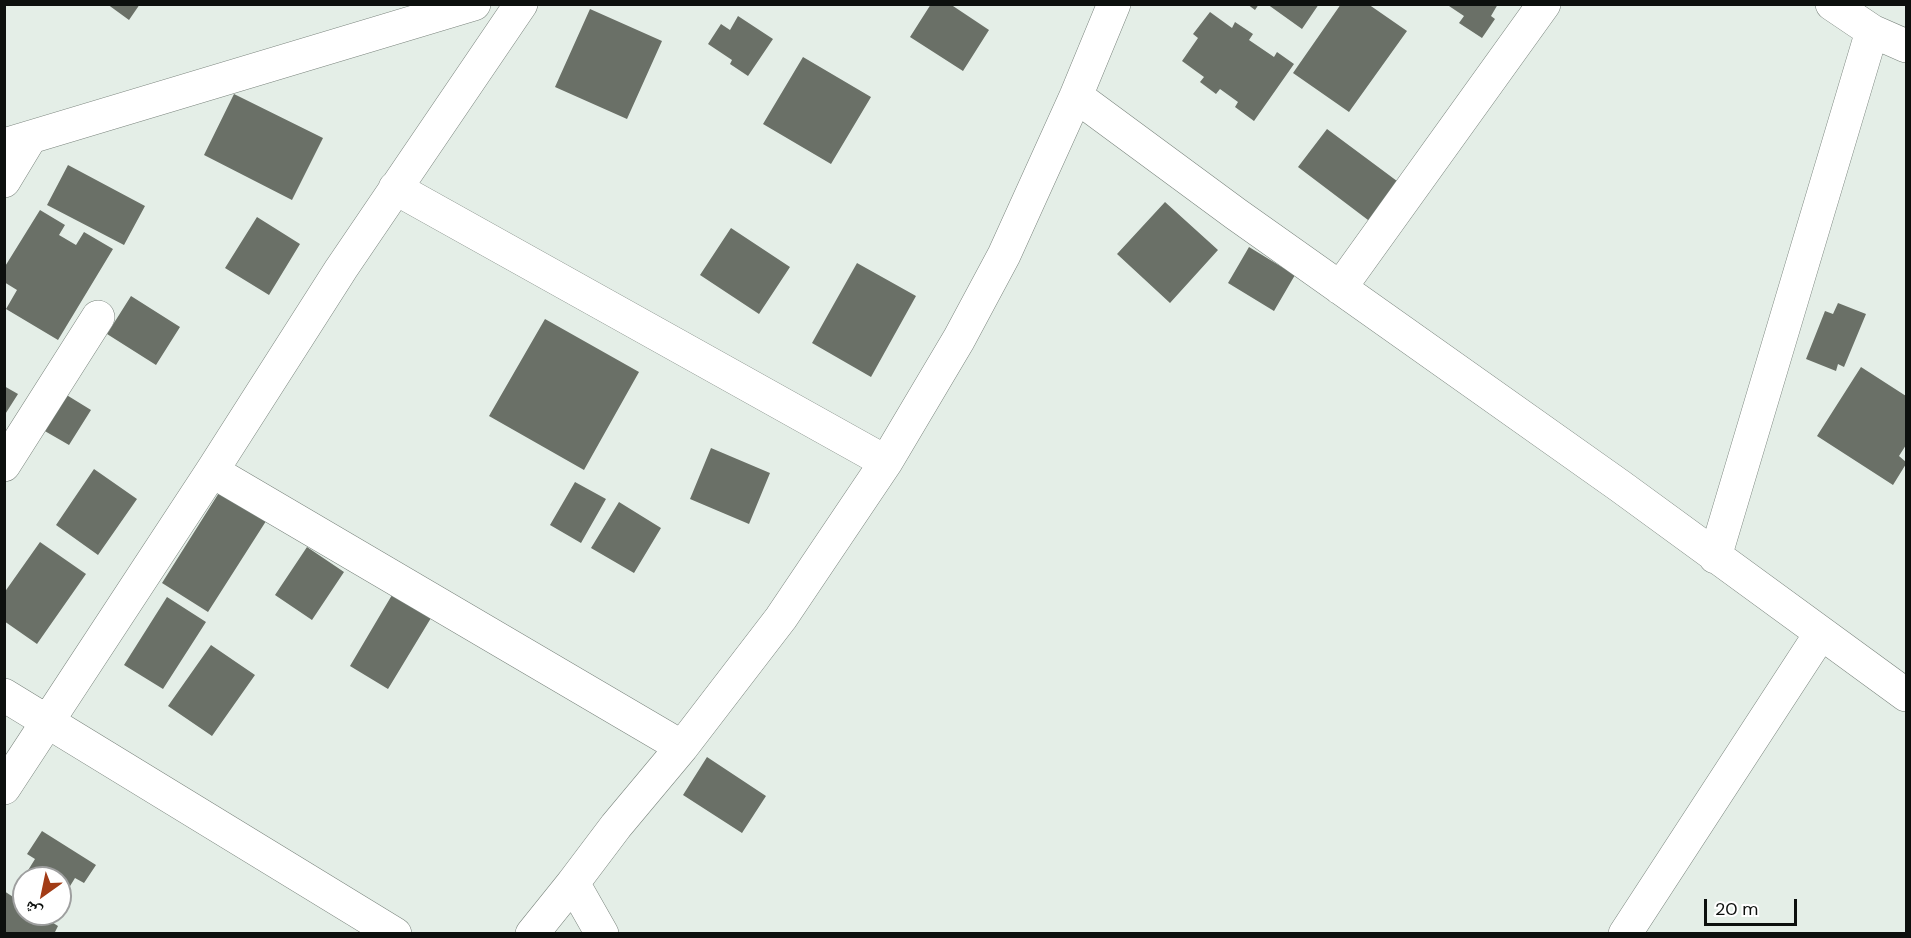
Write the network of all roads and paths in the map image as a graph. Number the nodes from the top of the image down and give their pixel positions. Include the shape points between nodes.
1 (474, 4) edge
2 (521, 4) edge
3 (1114, 4) edge
4 (1544, 4) edge
5 (1832, 4) edge
6 (1872, 31) junction
7 (1906, 46) edge
8 (1076, 96) junction
9 (17, 141) edge
10 (4, 181) edge
11 (395, 188) junction
12 (1340, 288) junction
13 (98, 317) dead end
14 (886, 462) junction
15 (4, 465) edge
16 (212, 471) junction
17 (1715, 557) junction
18 (1821, 633) junction
19 (4, 695) edge
20 (1906, 695) edge
21 (49, 723) junction
22 (682, 747) junction
23 (4, 789) edge
24 (573, 883) junction
25 (395, 933) edge
26 (532, 933) edge
27 (602, 933) edge
28 (1625, 933) edge

1 - 9 street
2 - 11 street
3 - 8 street
4 - 12 street
5 - 6 street
6 - 7 street
6 - 17 street
8 - 12 street
8 - 14 street via 1004,255
9 - 10 street
11 - 14 street
11 - 16 street
12 - 17 street
13 - 15 street
14 - 22 street via 781,618
16 - 21 street
16 - 22 street
17 - 18 street
18 - 20 street
18 - 28 street
19 - 21 street
21 - 23 street
21 - 25 street
22 - 24 street
24 - 26 street
24 - 27 street

